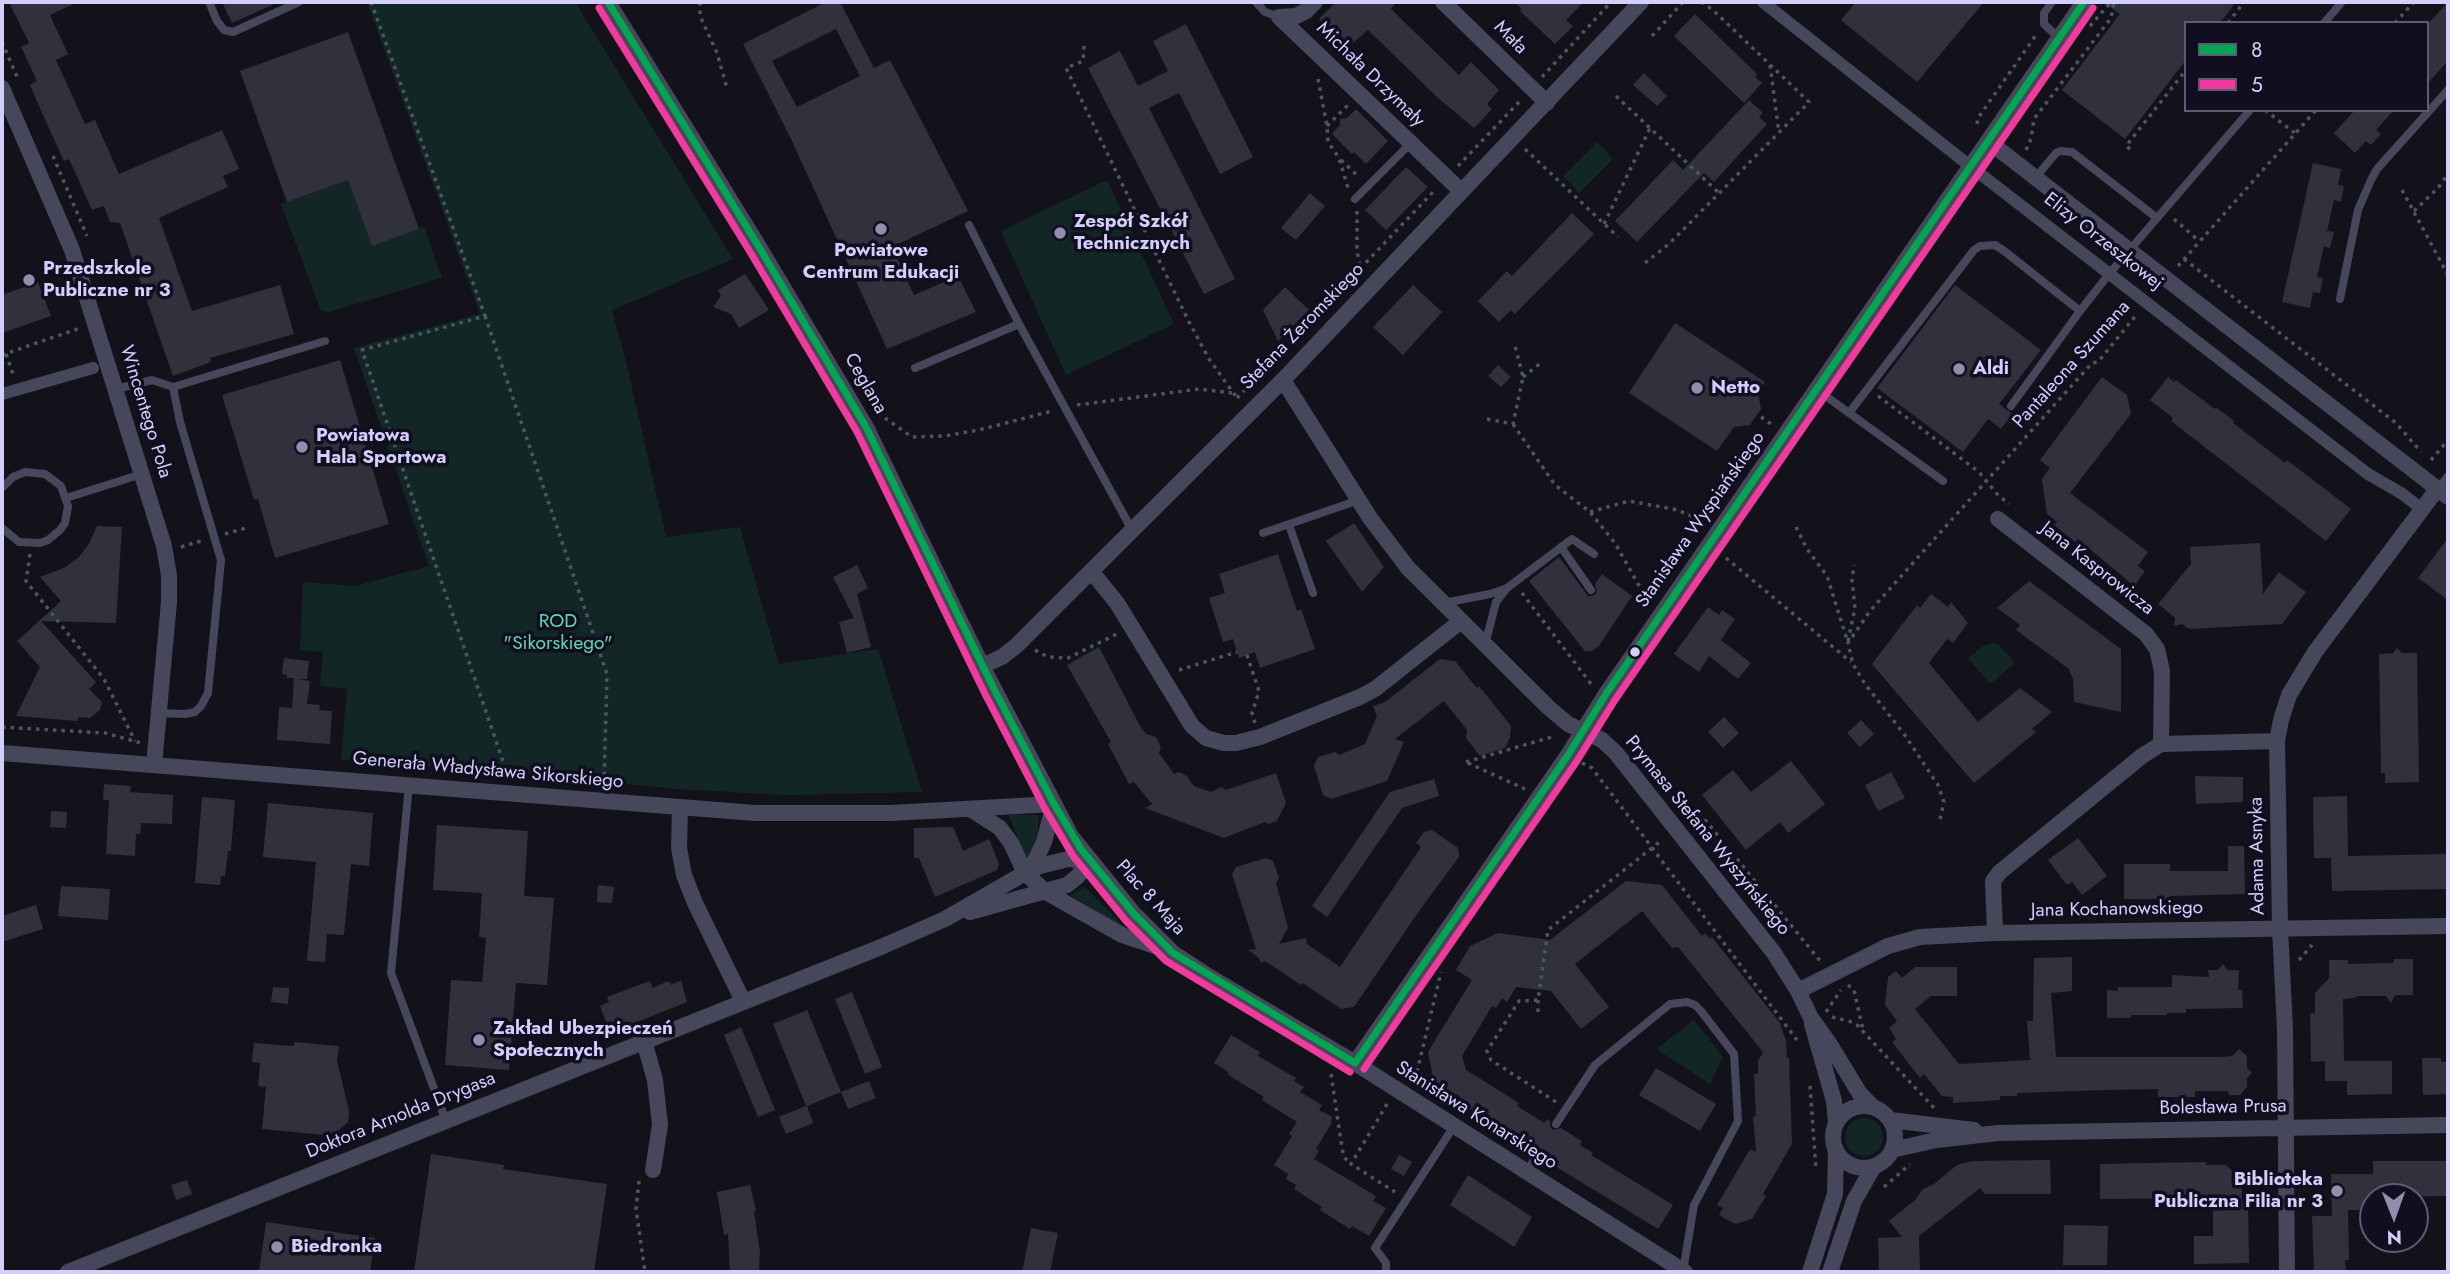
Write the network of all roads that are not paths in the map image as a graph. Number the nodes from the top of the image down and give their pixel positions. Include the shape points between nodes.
1 (209, 2) edge
2 (299, 2) edge
3 (608, 2) edge
4 (1256, 2) edge
5 (1315, 2) edge
6 (1444, 2) edge
7 (1641, 2) edge
8 (1763, 2) edge
9 (2052, 2) edge
10 (2084, 2) edge
11 (2342, 2) edge
12 (1279, 18) junction
13 (2327, 21) edge
14 (2059, 38) junction
15 (2, 88) edge
16 (2448, 90) edge
17 (1547, 103) junction
18 (2429, 111) edge
19 (2248, 112) edge
20 (2428, 112) edge
21 (1988, 141) junction
22 (1411, 143) junction
23 (1970, 166) junction
24 (2036, 177) junction
25 (1461, 191) junction
26 (1354, 199) road end
27 (2157, 218) junction
28 (969, 225) dead end
29 (2130, 250) junction
30 (2109, 274) junction
31 (2340, 299) dead end
32 (2080, 311) junction
33 (1019, 324) junction
34 (325, 341) dead end
35 (93, 368) dead end
36 (915, 368) dead end
37 (1283, 380) junction
38 (173, 387) junction
39 (116, 389) junction
40 (1816, 389) junction
41 (2, 394) edge
42 (2011, 406) dead end
43 (1849, 413) junction
44 (142, 474) junction
45 (1943, 481) dead end
46 (2445, 487) edge
47 (2, 488) edge
48 (66, 498) junction
49 (1359, 500) junction
50 (2421, 509) junction
51 (1998, 519) dead end
52 (1289, 524) junction
53 (2, 528) edge
54 (1132, 530) junction
55 (1264, 533) dead end
56 (1561, 547) junction
57 (1594, 554) dead end
58 (1091, 571) junction
59 (1511, 585) junction
60 (1591, 590) dead end
61 (1313, 593) dead end
62 (1444, 603) junction
63 (1461, 621) junction
64 (1485, 645) junction
65 (982, 666) junction
66 (159, 713) junction
67 (1583, 731) junction
68 (2277, 741) junction
69 (2161, 744) junction
70 (2, 753) edge
71 (154, 765) junction
72 (409, 785) junction
73 (1054, 804) junction
74 (680, 807) junction
75 (972, 810) junction
76 (1090, 861) junction
77 (1026, 873) junction
78 (1046, 892) junction
79 (945, 919) junction
80 (2448, 926) edge
81 (2280, 928) junction
82 (1995, 933) junction
83 (1173, 953) junction
84 (1798, 991) junction
85 (743, 1001) junction
86 (1811, 1018) junction
87 (644, 1041) junction
88 (1355, 1063) junction
89 (1873, 1107) junction
90 (1890, 1120) junction
91 (446, 1121) junction
92 (1836, 1122) junction
93 (1556, 1125) dead end
94 (2448, 1125) edge
95 (1454, 1126) junction
96 (2286, 1128) junction
97 (1998, 1133) junction
98 (1836, 1150) junction
99 (1892, 1150) junction
100 (1874, 1166) junction
101 (653, 1170) dead end
102 (68, 1272) edge
103 (1386, 1272) edge
104 (1684, 1272) edge
105 (1810, 1272) edge
106 (1830, 1272) edge
107 (2287, 1272) edge

1 - 2 lane via 224,30 233,32
3 - 65 street, Ceglana via 859,416
4 - 12 lane
5 - 12 street, Michała Drzymały via 1306,12
6 - 17 street, Mała
7 - 17 street, Stefana Żeromskiego
8 - 23 street, Elizy Orzeszkowej
9 - 14 lane via 2044,13 2044,24
10 - 14 street, Stanisława Wyspiańskiego
11 - 13 lane
12 - 22 street, Michała Drzymały
14 - 21 street, Stanisława Wyspiańskiego
15 - 39 street, Wincentego Pola via 72,250
16 - 18 lane
17 - 25 street, Stefana Żeromskiego
19 - 27 lane
20 - 31 lane via 2371,180 2358,210
21 - 23 street, Stanisława Wyspiańskiego
21 - 24 street, Elizy Orzeszkowej
22 - 25 street, Michała Drzymały
22 - 26 lane
23 - 30 street, Elizy Orzeszkowej
23 - 40 street, Stanisława Wyspiańskiego
24 - 27 lane via 2056,153 2072,152
24 - 29 street, Elizy Orzeszkowej
25 - 37 street, Stefana Żeromskiego
27 - 29 lane
28 - 33 lane
29 - 30 lane
29 - 46 street, Elizy Orzeszkowej
30 - 32 lane
30 - 50 street, Elizy Orzeszkowej via 2368,474
32 - 42 lane
32 - 43 lane via 1996,245 1980,246
33 - 36 lane
33 - 54 lane
34 - 38 lane
35 - 41 street
37 - 49 street, Prymasa Stefana Wyszyńskiego
37 - 54 street, Stefana Żeromskiego
38 - 39 lane via 152,380
38 - 66 lane via 221,560 208,693 195,712
39 - 44 street, Wincentego Pola
40 - 43 lane
40 - 67 street, Stanisława Wyspiańskiego
43 - 45 lane
44 - 48 lane
44 - 66 street, Wincentego Pola via 169,575
46 - 50 street, Adama Asnyka
47 - 48 lane via 19,474 38,472 56,482
48 - 53 lane via 67,514 60,530 48,540 32,544 13,539
49 - 52 lane
49 - 62 street, Prymasa Stefana Wyszyńskiego via 1389,544
50 - 68 street, Adama Asnyka via 2301,674 2285,708
51 - 69 street, Jana Kasprowicza via 2146,634 2157,649 2162,671
52 - 55 lane
52 - 61 lane
54 - 58 street, Stefana Żeromskiego
56 - 57 lane via 1572,539
56 - 59 lane
56 - 60 lane
58 - 63 street via 1117,603 1192,726 1202,735 1230,744 1306,720 1367,693
58 - 65 street, Stefana Żeromskiego via 1024,639 1003,657
59 - 62 lane
59 - 64 lane via 1496,603
62 - 63 street, Prymasa Stefana Wyszyńskiego
63 - 64 street, Prymasa Stefana Wyszyńskiego
64 - 67 street, Prymasa Stefana Wyszyńskiego via 1549,708
65 - 73 street, Ceglana
66 - 71 street, Wincentego Pola
67 - 84 street, Prymasa Stefana Wyszyńskiego via 1616,753 1753,925
67 - 88 street, Stanisława Wyspiańskiego
68 - 69 street
68 - 81 street, Adama Asnyka
69 - 82 street via 2000,872 1993,881
70 - 71 street, Generała Władysława Sikorskiego
71 - 72 street, Generała Władysława Sikorskiego
72 - 74 street, Generała Władysława Sikorskiego
72 - 91 lane via 391,973
73 - 75 street
73 - 76 street, Plac 8 Maja
73 - 77 street via 1044,842
74 - 75 street, Generała Władysława Sikorskiego via 790,814
74 - 85 street via 684,875
75 - 77 street, Plac 8 Maja via 1004,832
76 - 77 street, Plac 8 Maja via 1061,860
76 - 78 street, Plac 8 Maja via 1073,881
76 - 83 street, Plac 8 Maja
77 - 78 street, Plac 8 Maja
77 - 79 street, Doktora Arnolda Drygasa
78 - 79 street, Doktora Arnolda Drygasa
78 - 83 street, Plac 8 Maja via 1122,935
79 - 85 street, Doktora Arnolda Drygasa
80 - 81 street, Jana Kochanowskiego
81 - 82 street, Jana Kochanowskiego
81 - 96 street, Adama Asnyka
82 - 84 street, Jana Kochanowskiego via 1903,940
83 - 88 street, Stanisława Konarskiego
84 - 86 street, Prymasa Stefana Wyszyńskiego
85 - 87 street, Doktora Arnolda Drygasa
86 - 89 street, Prymasa Stefana Wyszyńskiego
86 - 92 street, Prymasa Stefana Wyszyńskiego
87 - 91 street, Doktora Arnolda Drygasa
87 - 101 street via 655,1080 660,1125
88 - 95 street, Stanisława Konarskiego
89 - 90 street
89 - 92 street via 1848,1110
90 - 97 street, Bolesława Prusa
90 - 99 street via 1895,1134
91 - 102 street, Doktora Arnolda Drygasa
92 - 98 street
93 - 104 lane via 1595,1065 1670,1004 1695,1005 1734,1054 1738,1121 1693,1205
94 - 96 street, Bolesława Prusa
95 - 103 lane via 1375,1248 1386,1263
95 - 104 street, Stanisława Konarskiego via 1531,1165
96 - 97 street, Bolesława Prusa
96 - 107 street, Adama Asnyka
97 - 99 street, Bolesława Prusa
98 - 100 street via 1849,1164
98 - 105 street via 1835,1194
99 - 100 street
100 - 106 street via 1854,1201

